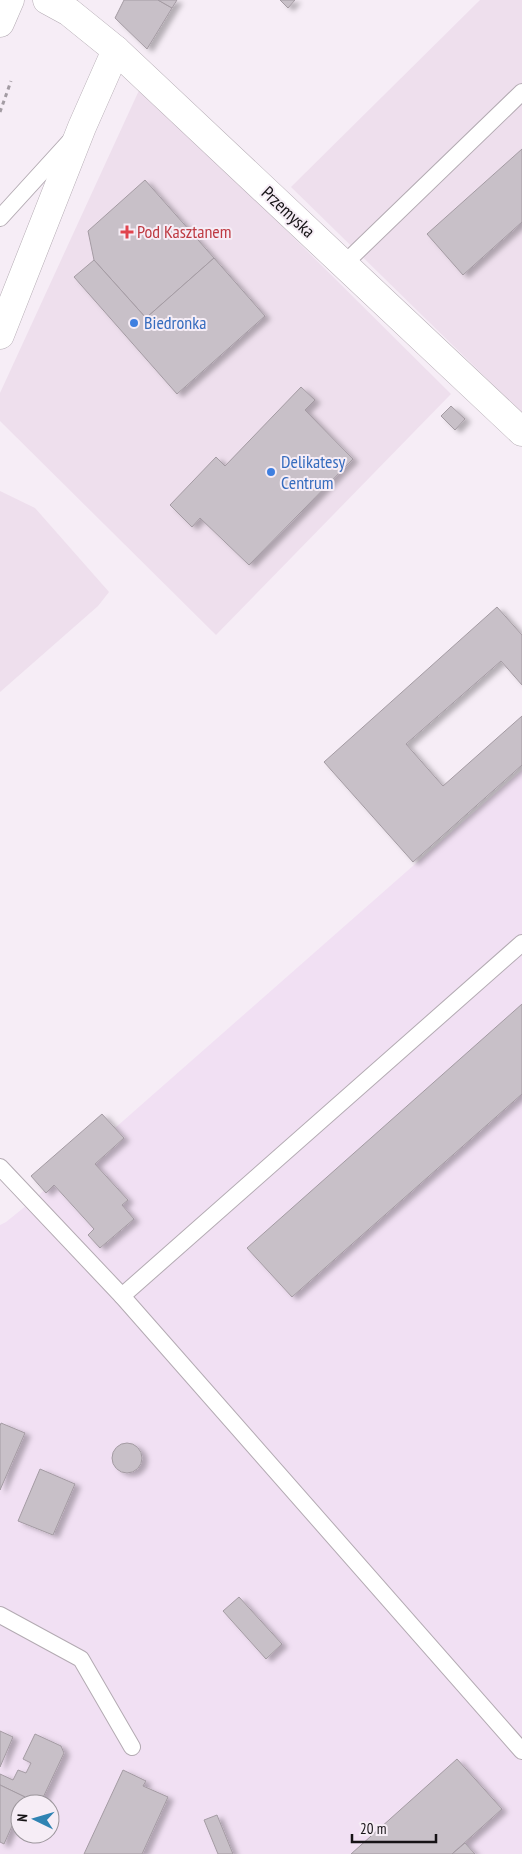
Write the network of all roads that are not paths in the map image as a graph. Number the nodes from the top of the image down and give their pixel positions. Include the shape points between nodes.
1 (10, 0) edge
2 (47, 0) edge
3 (0, 23) edge
4 (116, 50) junction
5 (522, 92) edge
6 (82, 127) junction
7 (0, 218) edge
8 (344, 264) junction
9 (0, 335) edge
10 (522, 432) edge
11 (522, 944) edge
12 (0, 1167) edge
13 (122, 1296) junction
14 (0, 1615) edge
15 (132, 1747) dead end
16 (522, 1751) edge

1 - 3 street
2 - 4 street, Przemyska via 69,12
4 - 6 street
4 - 8 street, Przemyska
5 - 8 lane
6 - 7 lane
6 - 9 street
8 - 10 street, Przemyska
11 - 13 lane
12 - 13 lane
13 - 16 lane
14 - 15 lane via 81,1659

